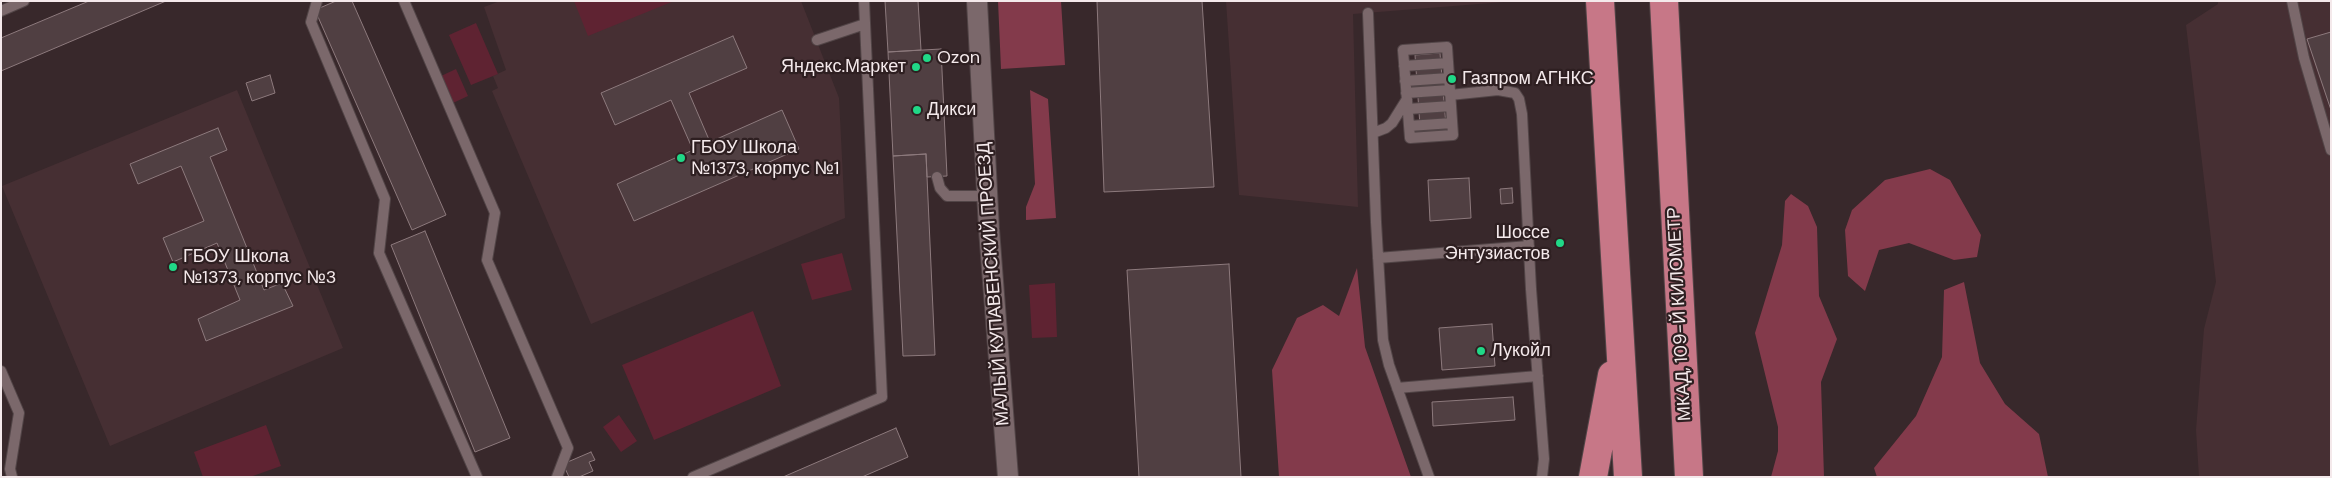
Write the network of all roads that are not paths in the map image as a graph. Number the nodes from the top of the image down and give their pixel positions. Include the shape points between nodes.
1 (24, 1) edge
2 (317, 1) edge
3 (404, 1) edge
4 (864, 1) edge
5 (977, 1) edge
6 (1600, 1) edge
7 (1664, 1) edge
8 (2292, 1) edge
9 (1, 11) edge
10 (1368, 13) dead end
11 (865, 24) junction
12 (817, 40) dead end
13 (1448, 63) junction
14 (1404, 66) junction
15 (1449, 78) junction
16 (1405, 81) junction
17 (1450, 92) junction
18 (1407, 100) junction
19 (1451, 106) junction
20 (1372, 133) junction
21 (2331, 150) edge
22 (937, 177) dead end
23 (987, 196) junction
24 (1529, 246) junction
25 (1378, 258) junction
26 (1620, 331) junction
27 (1, 371) edge
28 (1538, 376) junction
29 (1397, 388) junction
30 (1689, 468) edge
31 (12, 477) edge
32 (477, 477) edge
33 (557, 477) edge
34 (693, 477) edge
35 (1008, 477) edge
36 (1429, 477) edge
37 (1542, 477) edge
38 (1593, 477) edge
39 (1628, 477) edge

1 - 9 lane
2 - 32 lane via 311,22 385,199 380,253
3 - 33 lane via 496,213 487,260 568,448
4 - 11 lane
5 - 23 street, МАЛЫЙ КУПАВЕНСКИЙ ПРОЕЗД
6 - 26 highway
7 - 30 highway, МКАД, 109-Й КИЛОМЕТР
8 - 21 lane via 2304,58
10 - 20 lane
11 - 12 lane
11 - 34 lane via 882,397
13 - 14 lane
13 - 14 lane via 1447,47 1403,50
13 - 15 lane
14 - 16 lane
15 - 16 lane
15 - 17 lane
16 - 18 lane
17 - 18 lane
17 - 19 lane
17 - 24 lane via 1498,90 1515,93 1520,99
18 - 19 lane
18 - 19 lane via 1409,126 1452,123
18 - 20 lane via 1392,123
20 - 25 lane
22 - 23 lane via 947,196
23 - 35 street, МАЛЫЙ КУПАВЕНСКИЙ ПРОЕЗД
24 - 25 lane
24 - 28 lane
25 - 29 lane via 1383,340
26 - 38 highway
26 - 39 highway
27 - 31 lane via 19,413 10,469
28 - 29 lane
28 - 37 lane via 1544,459
29 - 36 lane

